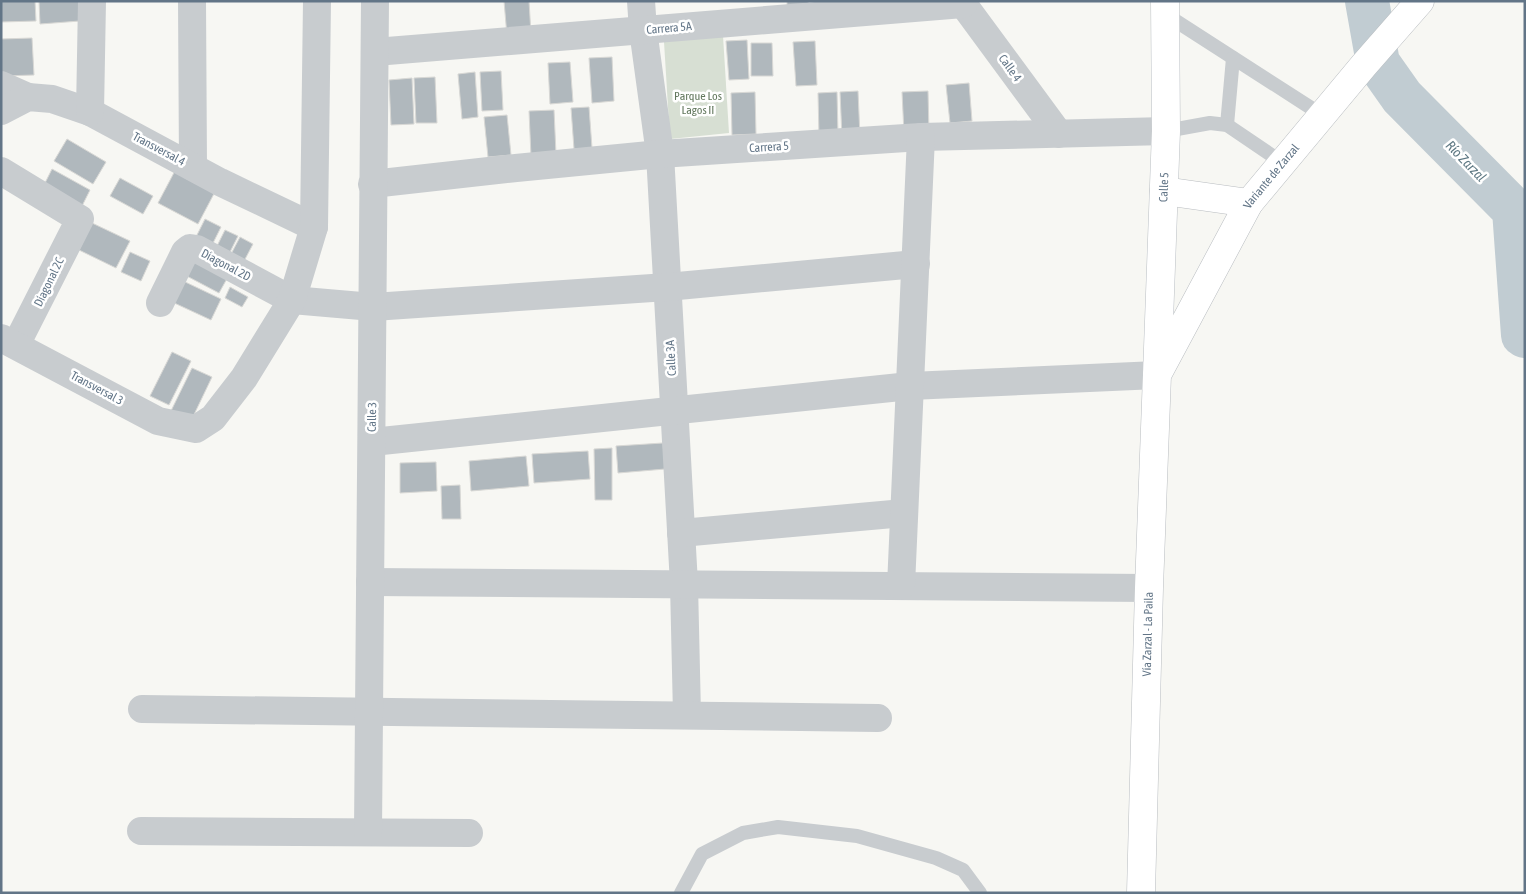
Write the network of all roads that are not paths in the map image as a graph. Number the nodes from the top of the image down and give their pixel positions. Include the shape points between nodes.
1 (92, 1) edge
2 (192, 1) edge
3 (317, 1) edge
4 (375, 1) edge
5 (641, 1) edge
6 (1420, 1) edge
7 (962, 3) edge
8 (1165, 7) edge
9 (643, 30) junction
10 (375, 52) junction
11 (1233, 58) junction
12 (1, 84) edge
13 (28, 97) junction
14 (1, 112) edge
15 (90, 112) junction
16 (1322, 116) junction
17 (1227, 125) junction
18 (1166, 131) junction
19 (1059, 134) junction
20 (921, 137) junction
21 (660, 154) junction
22 (1283, 162) junction
23 (193, 166) junction
24 (1, 171) edge
25 (372, 184) junction
26 (1164, 191) junction
27 (1249, 203) junction
28 (314, 227) junction
29 (916, 264) junction
30 (667, 288) junction
31 (292, 300) junction
32 (160, 303) dead end
33 (373, 307) junction
34 (9, 341) edge
35 (1157, 375) junction
36 (910, 386) junction
37 (674, 410) junction
38 (372, 442) junction
39 (904, 513) junction
40 (681, 533) junction
41 (370, 582) junction
42 (684, 584) junction
43 (901, 586) junction
44 (1149, 588) junction
45 (142, 708) dead end
46 (369, 711) junction
47 (687, 715) junction
48 (878, 718) dead end
49 (141, 831) dead end
50 (368, 832) junction
51 (469, 833) dead end
52 (681, 893) edge
53 (980, 893) edge
54 (1141, 893) edge

1 - 15 street
2 - 23 street
3 - 28 street
4 - 10 street, Calle 3
5 - 9 street, Calle 3A
6 - 16 main road, Variante de Zarzal
7 - 9 street, Carrera 5A
7 - 19 street, Calle 4
8 - 11 lane
8 - 18 main road, Calle 5
9 - 10 street, Carrera 5A
9 - 21 street, Calle 3A
10 - 25 street, Calle 3
11 - 16 lane
11 - 17 lane
12 - 13 street, Transversal 4
13 - 14 street
13 - 15 street, Transversal 4 via 52,100
15 - 23 street, Transversal 4
16 - 22 main road, Variante de Zarzal
17 - 18 lane via 1210,123
17 - 22 lane
18 - 19 street, Carrera 5
18 - 26 main road, Calle 5
19 - 20 street, Carrera 5
20 - 21 street, Carrera 5
20 - 29 street
21 - 25 street, Carrera 5
21 - 30 street, Calle 3A
22 - 27 main road, Variante de Zarzal
23 - 28 street, Transversal 4
24 - 34 street, Diagonal 2C via 80,219
25 - 33 street, Calle 3
26 - 27 main road
26 - 35 main road, Calle 5
27 - 35 main road, Variante de Zarzal
28 - 31 street
29 - 30 street
29 - 36 street
30 - 33 street
30 - 37 street, Calle 3A
31 - 32 street, Diagonal 2D via 190,248
31 - 33 street
31 - 34 street, Transversal 3 via 244,378 213,418 196,429 158,421
33 - 38 street, Calle 3
35 - 36 street
35 - 44 main road, Vía Zarzal - La Paila
36 - 37 street
36 - 39 street
37 - 38 street
37 - 40 street, Calle 3A
38 - 41 street, Calle 3
39 - 40 street
39 - 43 street
40 - 42 street, Calle 3A
41 - 42 street
41 - 46 street, Calle 3
42 - 43 street
42 - 47 street, Calle 3A
43 - 44 street
44 - 54 main road, Vía Zarzal - La Paila
45 - 46 street
46 - 47 street
46 - 50 street, Calle 3
47 - 48 street
49 - 50 street
50 - 51 street
52 - 53 lane via 702,854 743,833 778,828 857,836 936,858 963,870

